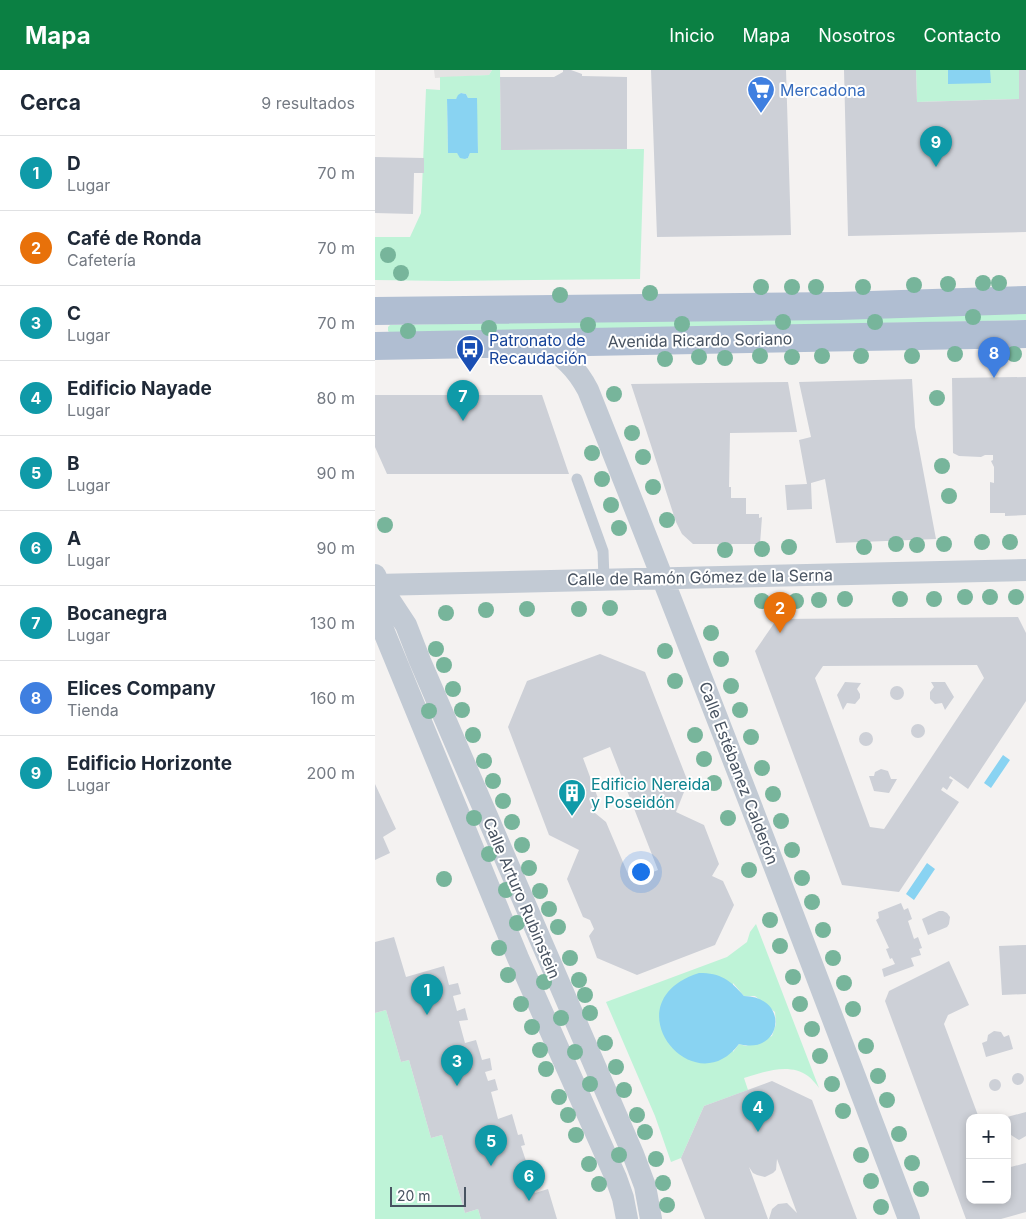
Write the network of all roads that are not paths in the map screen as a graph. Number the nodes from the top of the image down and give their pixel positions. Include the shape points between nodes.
1 (1026, 300) edge
2 (375, 311) edge
3 (1026, 334) edge
4 (543, 343) junction
5 (375, 346) edge
6 (577, 480) dead end
7 (1026, 570) edge
8 (664, 578) junction
9 (604, 579) junction
10 (376, 581) edge
11 (627, 1219) edge
12 (651, 1219) edge
13 (909, 1219) edge

1 - 2 main road, Avenida Ricardo Soriano via 839,306
3 - 4 main road, Avenida Ricardo Soriano
4 - 5 main road, Avenida Ricardo Soriano
4 - 8 street, Calle Estébanez Calderón via 568,361 582,378
6 - 9 lane via 603,551
7 - 8 street, Calle de Ramón Gómez de la Serna
8 - 9 street, Calle de Ramón Gómez de la Serna
8 - 13 street, Calle Estébanez Calderón
9 - 10 street, Calle de Ramón Gómez de la Serna
10 - 11 street, Calle Arturo Rubinstein via 382,626 518,958 616,1178
10 - 12 street, Calle Arturo Rubinstein via 406,625 633,1154 645,1186

